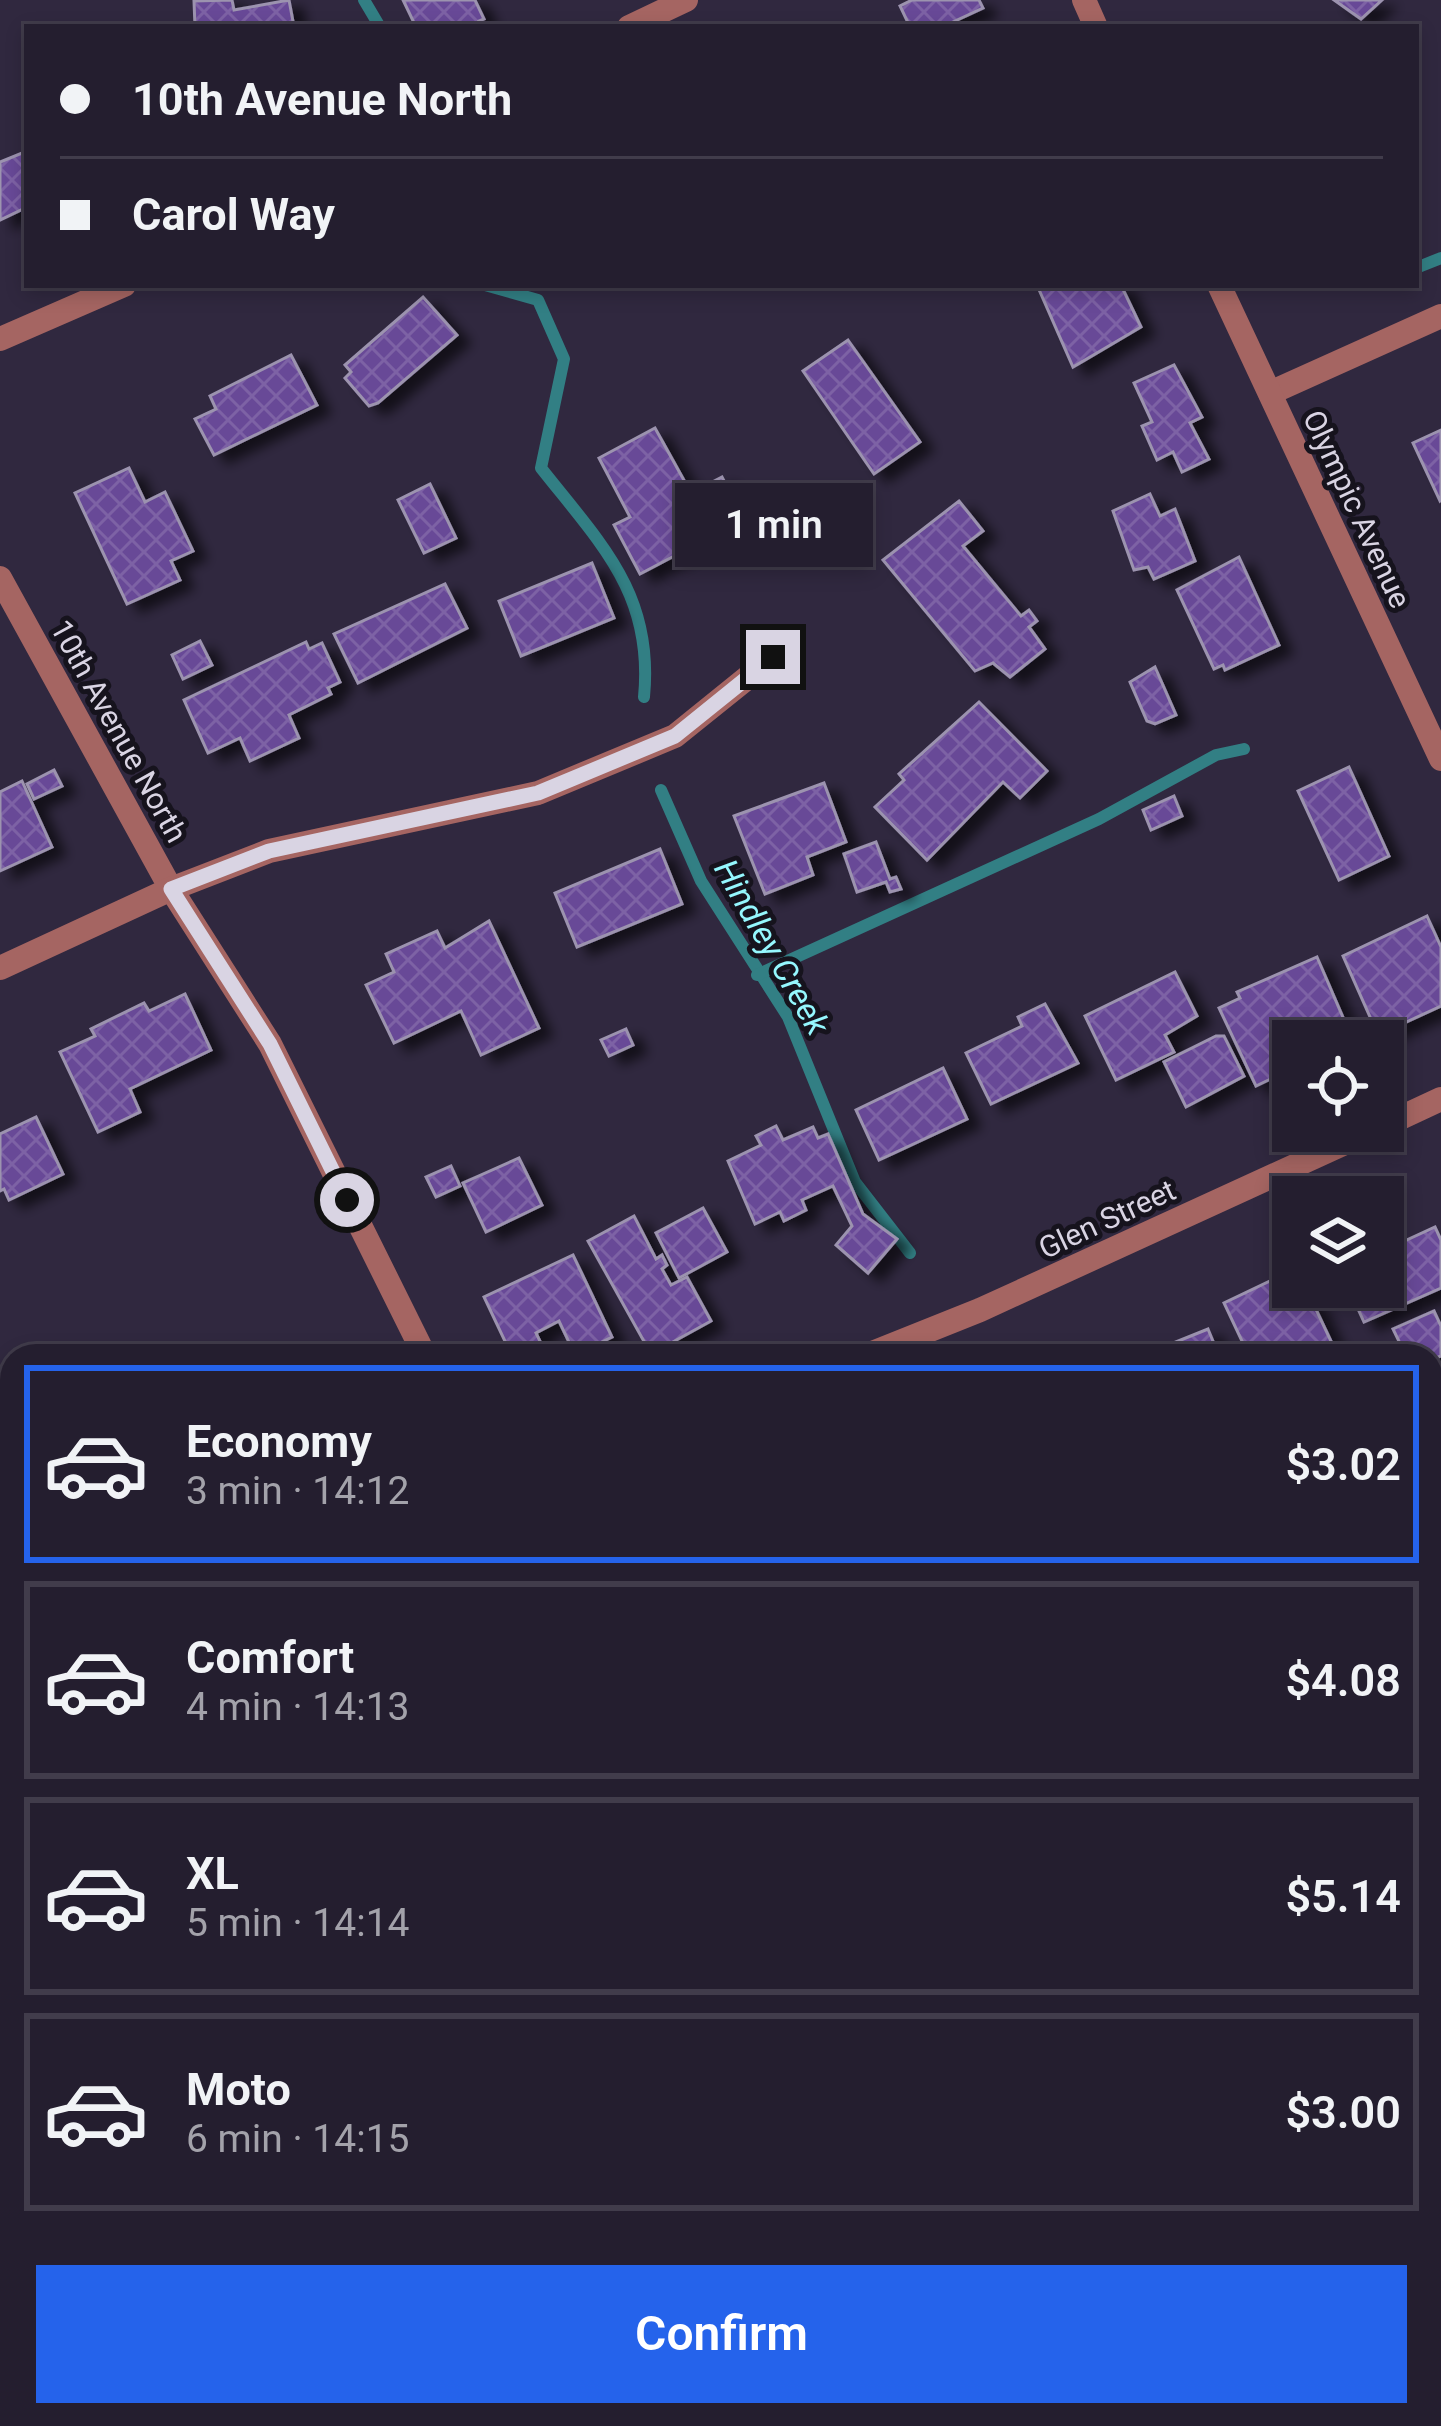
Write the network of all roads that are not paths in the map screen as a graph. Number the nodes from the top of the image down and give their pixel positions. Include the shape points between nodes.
1 (686, 0) edge
2 (635, 24) edge
3 (117, 288) edge
4 (1220, 288) edge
5 (1441, 316) edge
6 (0, 339) edge
7 (1270, 393) junction
8 (0, 578) edge
9 (773, 657) dead end
10 (1441, 759) edge
11 (171, 889) junction
12 (0, 968) edge
13 (1441, 1099) edge
14 (1404, 1116) edge
15 (1326, 1152) edge
16 (418, 1344) edge
17 (895, 1344) edge

1 - 2 street
3 - 6 street
4 - 7 street, Olympic Avenue
5 - 7 street
7 - 10 street, Olympic Avenue
8 - 11 street, 10th Avenue North
9 - 11 street via 675,736 538,793 269,851
11 - 12 street
11 - 16 street, 10th Avenue North via 270,1044
13 - 14 street
15 - 17 street, Glen Street

